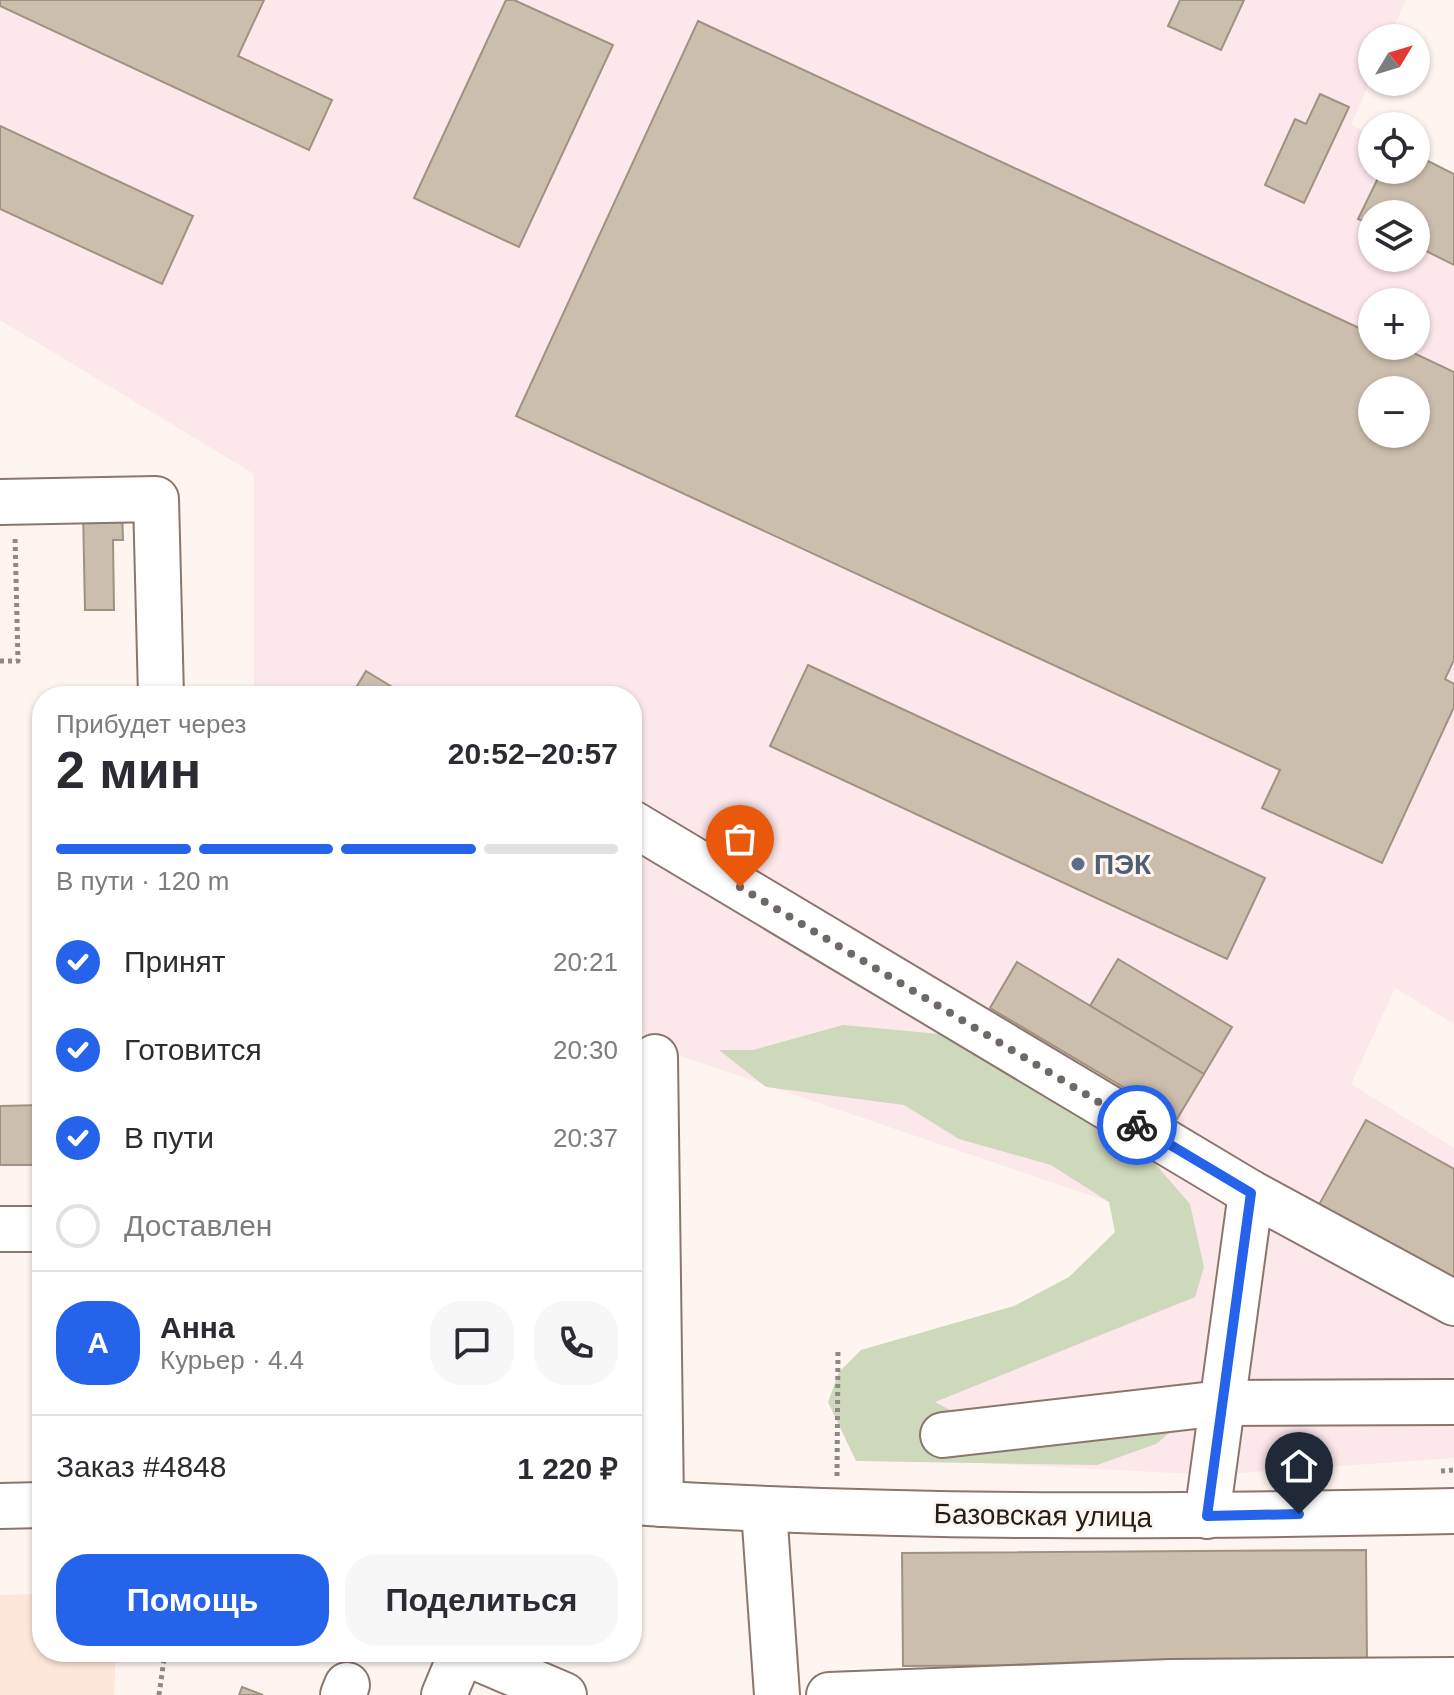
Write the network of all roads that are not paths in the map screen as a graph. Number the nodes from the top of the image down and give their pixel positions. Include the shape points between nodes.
1 (7, 502) edge
2 (161, 686) edge
3 (642, 829) edge
4 (655, 1057) dead end
5 (1251, 1193) junction
6 (0, 1229) edge
7 (32, 1229) edge
8 (645, 1235) edge
9 (1454, 1303) edge
10 (1454, 1402) edge
11 (1222, 1403) junction
12 (943, 1435) dead end
13 (646, 1503) edge
14 (32, 1505) edge
15 (0, 1506) edge
16 (764, 1510) junction
17 (1454, 1511) edge
18 (1207, 1516) junction
19 (458, 1662) edge
20 (486, 1662) edge
21 (1454, 1680) edge
22 (444, 1695) edge
23 (564, 1695) edge
24 (777, 1695) edge
25 (829, 1695) edge

1 - 2 street via 156,499
3 - 5 street
4 - 8 street
5 - 9 street
5 - 11 street
6 - 7 street
8 - 13 street
10 - 11 street
11 - 12 street
11 - 18 street
13 - 16 street, Базовская улица
14 - 15 street
16 - 18 street, Базовская улица
16 - 24 street
17 - 18 street, Базовская улица
19 - 22 street
20 - 23 street
21 - 25 street via 1171,1682

